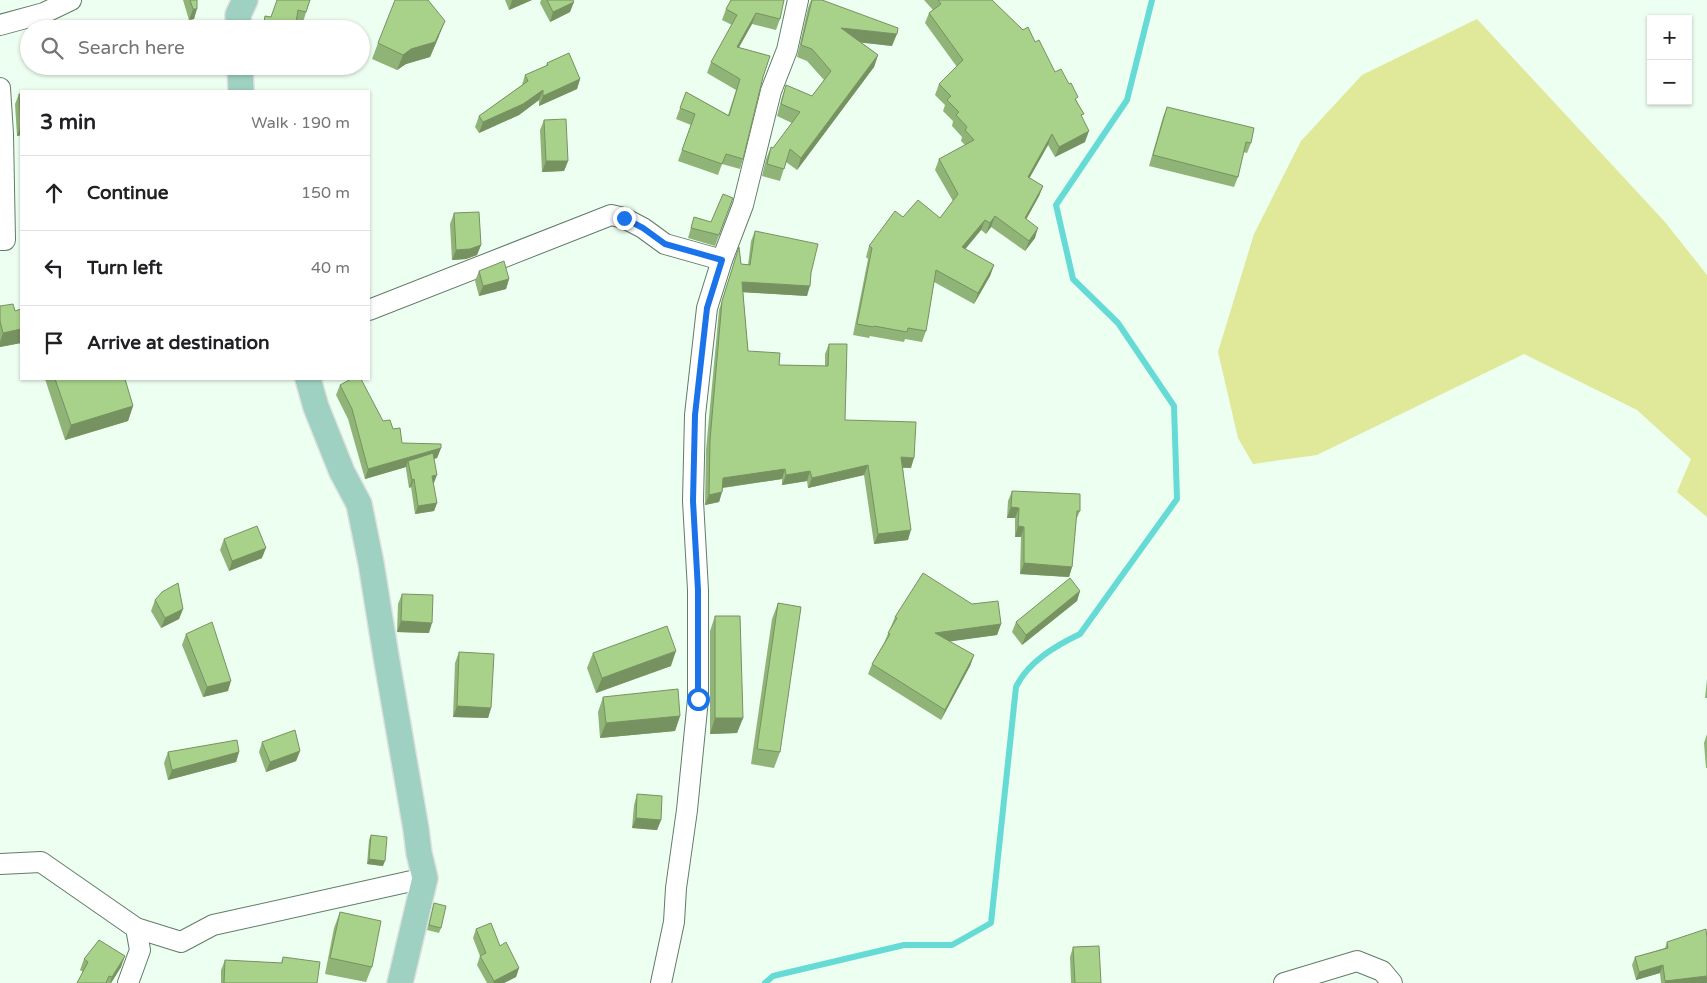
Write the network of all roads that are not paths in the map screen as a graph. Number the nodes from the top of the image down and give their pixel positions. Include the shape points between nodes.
1 (71, 0) edge
2 (245, 0) edge
3 (798, 0) edge
4 (238, 20) edge
5 (0, 25) edge
6 (240, 75) edge
7 (0, 88) edge
8 (241, 90) edge
9 (0, 240) edge
10 (722, 260) junction
11 (370, 310) edge
12 (308, 380) edge
13 (0, 864) edge
14 (425, 878) junction
15 (136, 928) junction
16 (128, 983) edge
17 (400, 983) edge
18 (662, 983) edge
19 (1284, 983) edge
20 (1392, 983) edge

1 - 5 street via 44,13
2 - 4 main road
3 - 10 street via 743,205
6 - 8 main road
7 - 9 street via 5,240
10 - 11 street via 665,244 643,228 611,215
10 - 18 street via 707,308 695,415 693,501 698,590 698,699 674,922
12 - 14 main road via 342,472 359,504
13 - 15 street via 41,862
14 - 15 street via 213,925 181,942
14 - 17 main road
15 - 16 street via 140,950
19 - 20 street via 1357,961 1382,971

